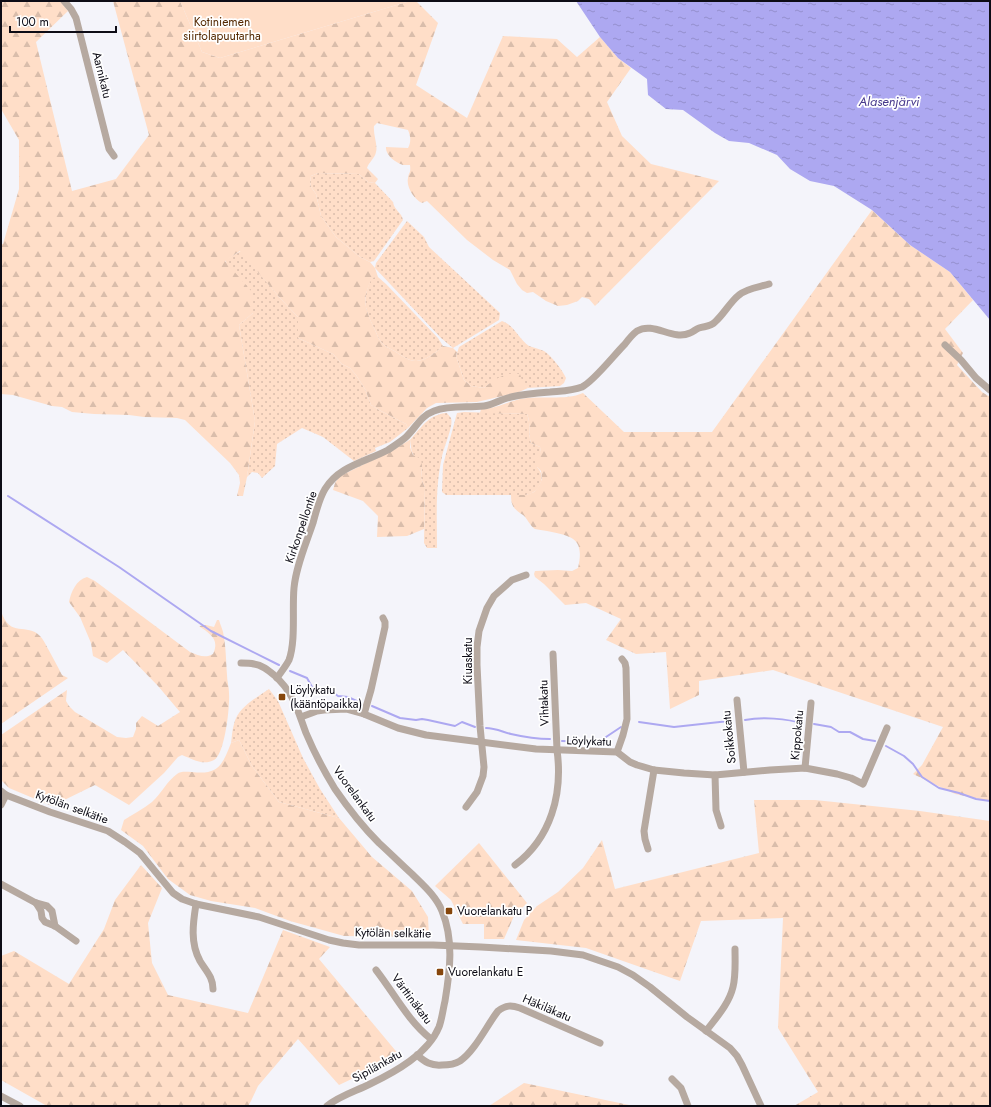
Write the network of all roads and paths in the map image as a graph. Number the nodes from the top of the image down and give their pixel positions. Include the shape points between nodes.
1 (64, 1) edge
2 (114, 156) dead end
3 (770, 284) dead end
4 (945, 345) dead end
5 (990, 390) edge
6 (526, 575) dead end
7 (383, 618) dead end
8 (553, 654) dead end
9 (622, 659) dead end
10 (242, 663) dead end
11 (277, 678) junction
12 (737, 700) dead end
13 (811, 703) dead end
14 (364, 714) junction
15 (301, 717) junction
16 (887, 728) dead end
17 (482, 743) junction
18 (557, 750) junction
19 (617, 752) junction
20 (806, 768) junction
21 (654, 770) junction
22 (744, 772) junction
23 (715, 774) junction
24 (4, 793) edge
25 (1, 805) edge
26 (466, 808) dead end
27 (721, 826) dead end
28 (648, 849) dead end
29 (515, 865) dead end
30 (2, 888) edge
31 (36, 903) junction
32 (196, 904) junction
33 (55, 926) junction
34 (76, 941) dead end
35 (450, 946) junction
36 (735, 949) dead end
37 (376, 970) dead end
38 (213, 989) dead end
39 (706, 1031) junction
40 (431, 1039) junction
41 (600, 1043) dead end
42 (417, 1055) junction
43 (672, 1079) dead end
44 (1, 1096) edge
45 (20, 1106) edge
46 (327, 1106) edge
47 (688, 1106) edge
48 (762, 1106) edge

1 - 2 street, Aarnikatu via 76,18 109,149
3 - 11 street, Kirkonpellontie via 739,295 710,326 681,336 646,328 638,331 584,386 571,390 508,397 487,406 443,408 434,411 425,415 406,438 372,458 338,473 324,491 302,553 294,588 291,651 286,665
4 - 5 street
6 - 17 street, Kiuaskatu via 512,580 494,596 479,631 477,653
7 - 14 street via 385,627
8 - 18 street, Vihtakatu
9 - 19 street via 626,668 626,719
10 - 11 street, Vuorelankatu via 261,666
11 - 15 street, Vuorelankatu via 294,700
12 - 22 street, Soikkokatu
13 - 20 street, Kippokatu
14 - 15 street, Löylykatu via 335,708
14 - 17 street, Löylykatu via 411,732
15 - 35 street, Vuorelankatu via 313,749 346,804 377,841 428,890 436,901 445,920
16 - 20 street, Löylykatu via 863,784 837,774
17 - 18 street, Löylykatu
17 - 26 street, Kiuaskatu via 483,776 477,792
18 - 19 street, Löylykatu
18 - 29 street, Vihtakatu via 558,787 555,804 536,845
19 - 21 street, Löylykatu via 630,762
20 - 22 street, Löylykatu
21 - 23 street, Löylykatu
21 - 28 street via 644,831
22 - 23 street, Löylykatu
23 - 27 street via 716,810
24 - 25 street
24 - 32 street, Kytölän selkätie via 50,812 108,831 140,853 173,893
30 - 31 street
31 - 33 street via 45,922
31 - 33 street via 47,906 52,911
32 - 35 street, Kytölän selkätie via 259,916 343,943
32 - 38 street via 193,942 199,960 213,982
33 - 34 street
35 - 39 street, Kytölän selkätie via 562,952 600,960 633,975
35 - 40 street, Sipilänkatu via 442,1014
36 - 39 street via 733,988
37 - 40 street, Värttinäkatu via 412,1020
39 - 48 street, Kytölän selkätie via 737,1056
40 - 42 street, Sipilänkatu
41 - 42 street, Häkiläkatu via 508,1005 498,1011 474,1047 460,1060 450,1065 432,1065
42 - 46 street, Sipilänkatu via 395,1071
43 - 47 street via 681,1088
44 - 45 street

